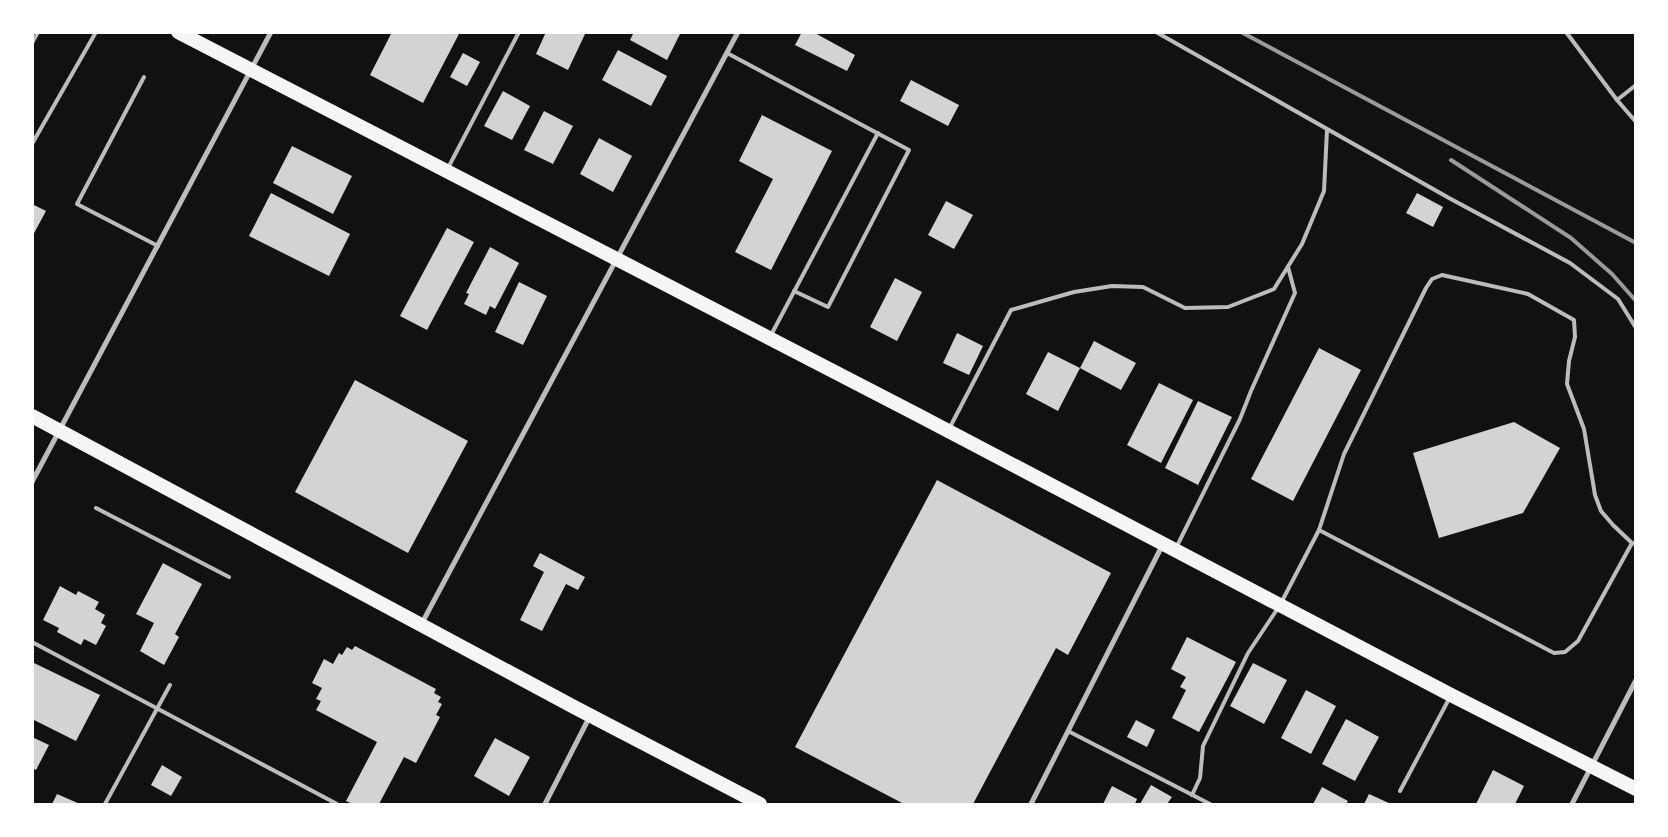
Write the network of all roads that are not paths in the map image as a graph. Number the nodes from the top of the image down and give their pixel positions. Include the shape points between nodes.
1 (38, 32) edge
2 (96, 32) edge
3 (178, 32) edge
4 (271, 32) edge
5 (519, 32) edge
6 (738, 32) edge
7 (1156, 32) edge
8 (1566, 32) edge
9 (32, 43) edge
10 (727, 53) junction
11 (251, 70) junction
12 (144, 77) dead end
13 (1636, 85) edge
14 (1617, 100) junction
15 (1636, 122) edge
16 (1327, 130) junction
17 (878, 133) junction
18 (32, 144) edge
19 (446, 171) junction
20 (158, 246) junction
21 (616, 258) junction
22 (1288, 267) junction
23 (794, 290) junction
24 (1636, 328) edge
25 (769, 339) junction
26 (32, 416) edge
27 (60, 430) junction
28 (948, 430) junction
29 (32, 482) edge
30 (96, 508) dead end
31 (1319, 530) junction
32 (1634, 544) edge
33 (1168, 547) junction
34 (229, 577) dead end
35 (1280, 605) junction
36 (421, 625) junction
37 (32, 642) edge
38 (1636, 680) edge
39 (170, 685) dead end
40 (1451, 695) junction
41 (156, 708) junction
42 (590, 716) junction
43 (1068, 731) junction
44 (1591, 767) junction
45 (1636, 789) edge
46 (1400, 791) dead end
47 (1192, 795) junction
48 (105, 804) edge
49 (337, 804) edge
50 (545, 804) edge
51 (760, 804) edge
52 (1031, 804) edge
53 (1210, 804) edge
54 (1572, 804) edge

1 - 9 lane
2 - 18 lane
3 - 11 highway
4 - 11 street
5 - 19 lane
6 - 10 street
7 - 16 lane
8 - 14 lane
10 - 17 lane
10 - 21 street
11 - 19 highway
11 - 20 street
12 - 20 lane via 77,204
13 - 14 lane
14 - 15 lane
16 - 22 lane via 1324,191 1302,244
16 - 24 lane via 1570,263 1618,299
17 - 23 lane
17 - 23 lane via 909,150 828,307
19 - 21 highway
20 - 27 street
21 - 25 highway
21 - 36 street
22 - 28 lane via 1274,289 1228,306 1185,308 1143,287 1112,286 1074,292 1011,310
22 - 33 lane via 1295,293 1240,419
23 - 25 lane
25 - 28 highway
26 - 27 highway
27 - 29 street
27 - 36 highway
28 - 33 highway
30 - 34 lane
31 - 32 lane via 1554,653 1566,652 1578,642
31 - 32 lane via 1344,454 1364,412 1426,288 1442,275 1528,294 1574,320 1575,337 1567,384 1584,429 1595,495 1601,511
31 - 35 lane
33 - 35 highway
33 - 43 street
35 - 40 highway
35 - 47 lane via 1248,653 1203,746 1200,778
36 - 42 highway
37 - 41 lane
38 - 44 street
39 - 41 lane
40 - 44 highway
40 - 46 lane
41 - 48 lane
41 - 49 lane
42 - 50 street
42 - 51 highway
43 - 47 lane
43 - 52 street
44 - 45 highway
44 - 54 street
47 - 53 lane

